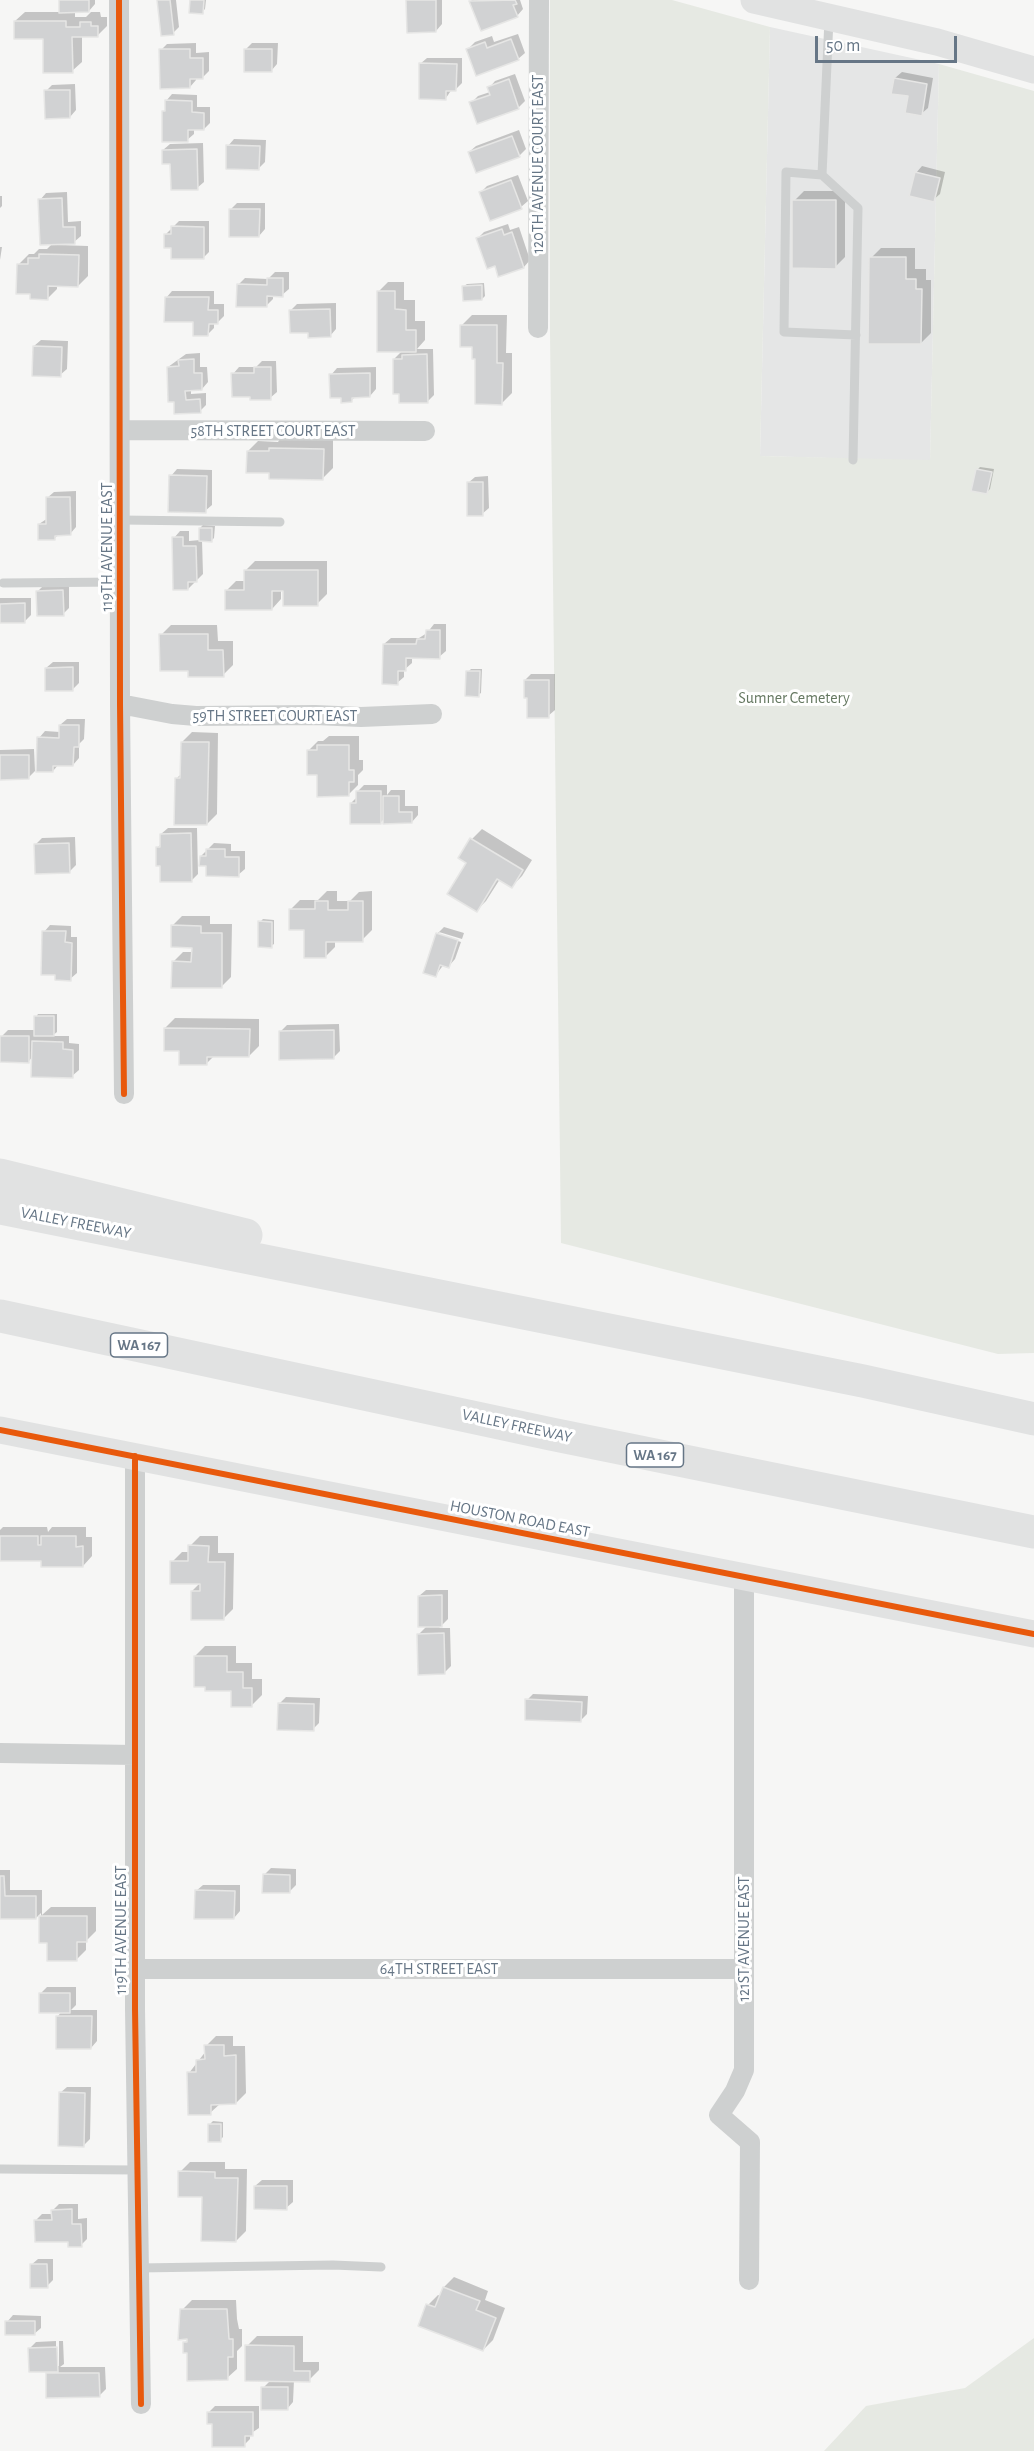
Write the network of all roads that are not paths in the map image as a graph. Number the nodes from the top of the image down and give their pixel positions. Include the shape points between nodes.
1 (119, 0) edge
2 (538, 0) edge
3 (754, 0) edge
4 (829, 8) edge
5 (1034, 70) edge
6 (822, 175) junction
7 (538, 328) dead end
8 (856, 335) junction
9 (121, 430) junction
10 (425, 431) dead end
11 (854, 460) dead end
12 (121, 520) junction
13 (280, 522) dead end
14 (121, 582) junction
15 (3, 583) dead end
16 (120, 704) junction
17 (432, 714) dead end
18 (124, 1094) dead end
19 (0, 1175) edge
20 (0, 1208) edge
21 (540, 1315) junction
22 (0, 1316) edge
23 (0, 1333) edge
24 (277, 1374) junction
25 (1034, 1419) edge
26 (0, 1430) edge
27 (135, 1456) junction
28 (1034, 1532) edge
29 (744, 1577) junction
30 (1034, 1634) edge
31 (0, 1753) edge
32 (135, 1755) junction
33 (135, 1969) junction
34 (744, 1969) junction
35 (0, 2169) edge
36 (138, 2170) junction
37 (381, 2267) dead end
38 (139, 2268) junction
39 (749, 2280) dead end
40 (141, 2404) dead end

1 - 9 street, 119TH AVENUE EAST
2 - 7 street, 120TH AVENUE COURT EAST
3 - 4 street
4 - 5 street
4 - 6 lane
6 - 8 lane via 858,208
6 - 8 lane via 786,172 784,332
8 - 11 lane
9 - 10 street, 58TH STREET COURT EAST
9 - 12 street, 119TH AVENUE EAST
12 - 13 lane
12 - 14 street, 119TH AVENUE EAST
14 - 15 lane
14 - 16 street, 119TH AVENUE EAST
16 - 17 street, 59TH STREET COURT EAST via 196,716
16 - 18 street, 119TH AVENUE EAST
19 - 21 highway via 424,1279
20 - 21 highway, VALLEY FREEWAY
21 - 25 highway, VALLEY FREEWAY
22 - 24 highway, VALLEY FREEWAY / WA 167
23 - 24 highway
24 - 28 highway, VALLEY FREEWAY / WA 167
26 - 27 street, HOUSTON ROAD EAST
27 - 29 street, HOUSTON ROAD EAST
27 - 32 street, 119TH AVENUE EAST
29 - 30 street, HOUSTON ROAD EAST
29 - 34 street, 121ST AVENUE EAST
31 - 32 street
32 - 33 street, 119TH AVENUE EAST
33 - 34 street, 64TH STREET EAST
33 - 36 street, 119TH AVENUE EAST
34 - 39 street, 121ST AVENUE EAST via 744,2070 719,2115 750,2142
35 - 36 lane
36 - 38 street, 119TH AVENUE EAST
37 - 38 lane
38 - 40 street, 119TH AVENUE EAST

